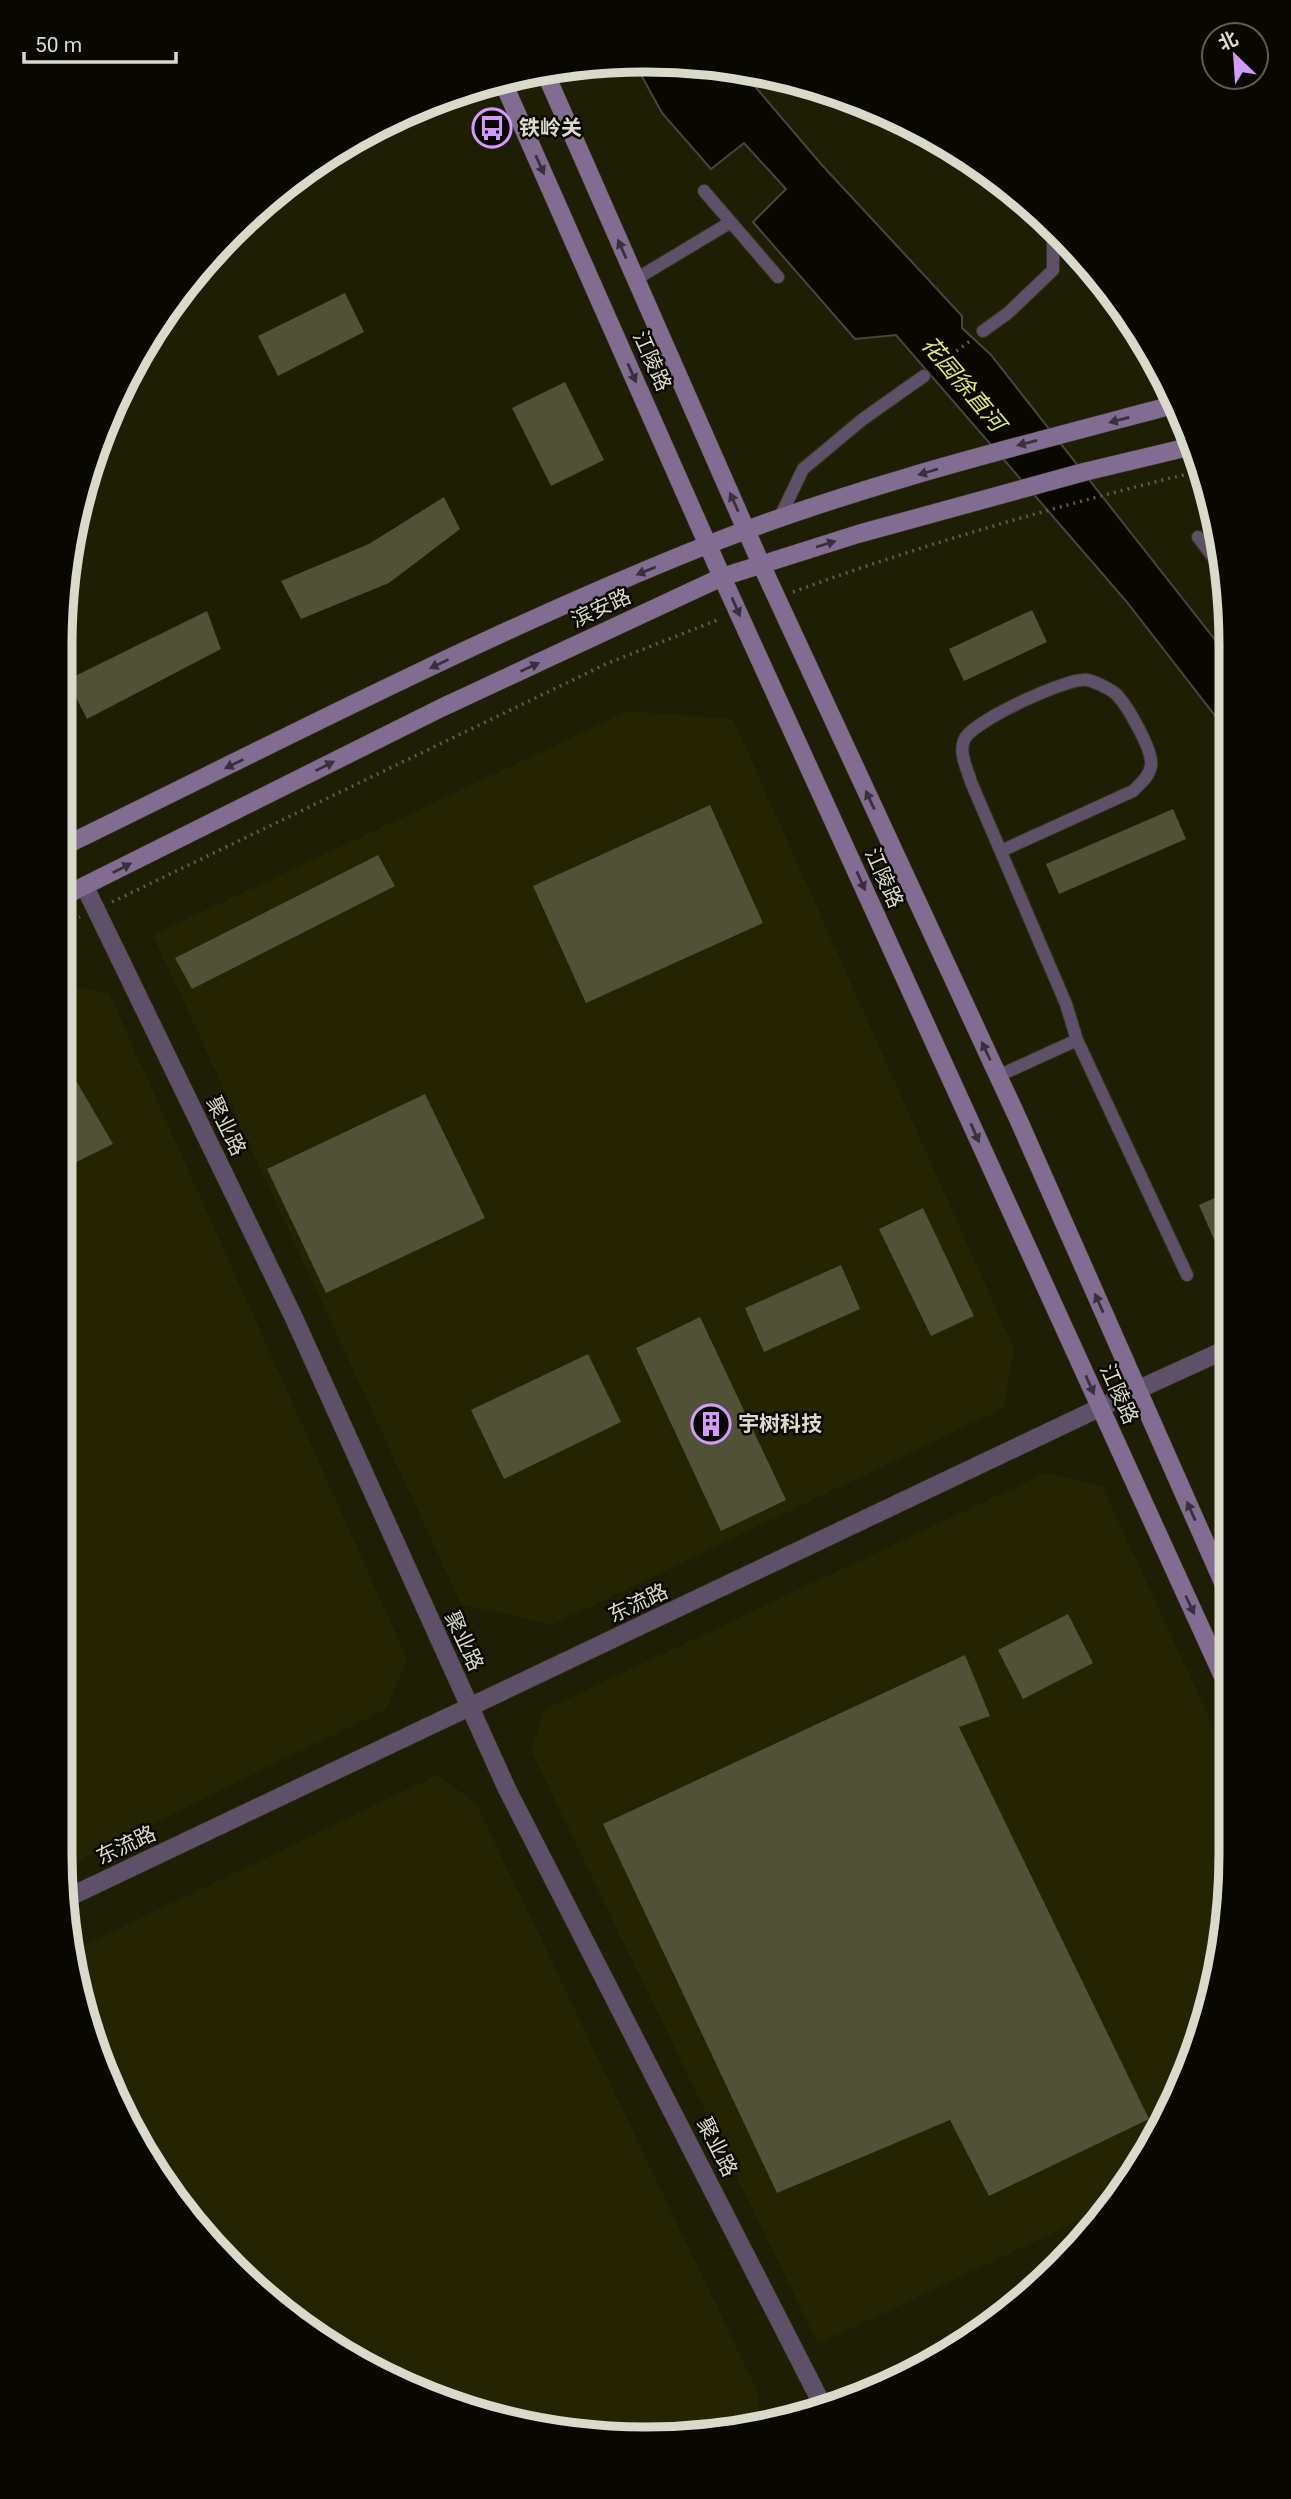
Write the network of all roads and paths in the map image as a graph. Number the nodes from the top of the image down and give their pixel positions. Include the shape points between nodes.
1 (549, 81) edge
2 (506, 89) edge
3 (704, 191) dead end
4 (731, 222) junction
5 (1053, 242) edge
6 (778, 277) dead end
7 (636, 279) junction
8 (983, 331) joint
9 (923, 376) joint
10 (1167, 407) edge
11 (1184, 448) edge
12 (1193, 473) edge
13 (779, 519) junction
14 (746, 531) junction
15 (1198, 537) dead end
16 (709, 545) junction
17 (1211, 555) edge
18 (761, 564) junction
19 (722, 577) junction
20 (776, 598) junction
21 (738, 612) junction
22 (72, 843) edge
23 (1001, 851) junction
24 (85, 887) junction
25 (72, 893) edge
26 (96, 909) junction
27 (72, 920) edge
28 (1077, 1040) junction
29 (998, 1076) junction
30 (1187, 1275) dead end
31 (1219, 1353) edge
32 (1137, 1390) junction
33 (1101, 1409) junction
34 (1219, 1574) edge
35 (1219, 1668) edge
36 (472, 1707) junction
37 (73, 1895) edge
38 (820, 2400) edge

7 -> 1 main road, 江陵路
2 -> 16 main road, 江陵路
3 - 4 lane
4 - 6 lane
4 - 7 lane
5 - 8 lane via 1053,270
14 -> 7 main road, 江陵路
8 - 9 path
9 - 13 lane via 803,469
10 -> 13 main road, 滨安路 via 993,451
18 -> 11 main road, 滨安路 via 1084,472
12 - 20 path via 867,565
13 - 14 main road, 滨安路
14 - 16 main road, 滨安路
14 - 18 main road, 江陵路
15 - 17 lane
16 - 19 main road, 江陵路
16 -> 22 main road, 滨安路 via 543,613
18 - 19 main road, 滨安路
18 - 20 main road, 江陵路
19 -> 21 main road, 江陵路
24 -> 19 main road, 滨安路 via 441,708
29 -> 20 main road, 江陵路
21 - 26 path via 608,663
21 -> 33 main road, 江陵路
23 - 23 lane via 1133,791 1144,780 1151,765 1147,744 1115,694 1088,680 1071,680 980,723 964,738 961,753
23 - 28 lane
24 - 25 main road, 滨安路
24 - 26 street, 聚业路
26 - 27 path
26 - 36 street, 聚业路 via 295,1318
28 - 29 lane
28 - 30 lane
32 -> 29 main road, 江陵路
31 - 32 street, 东流路
32 - 33 street, 东流路
34 -> 32 main road, 江陵路
33 -> 35 main road, 江陵路
33 - 36 street, 东流路
36 - 37 street, 东流路
36 - 38 street, 聚业路 via 507,1789

